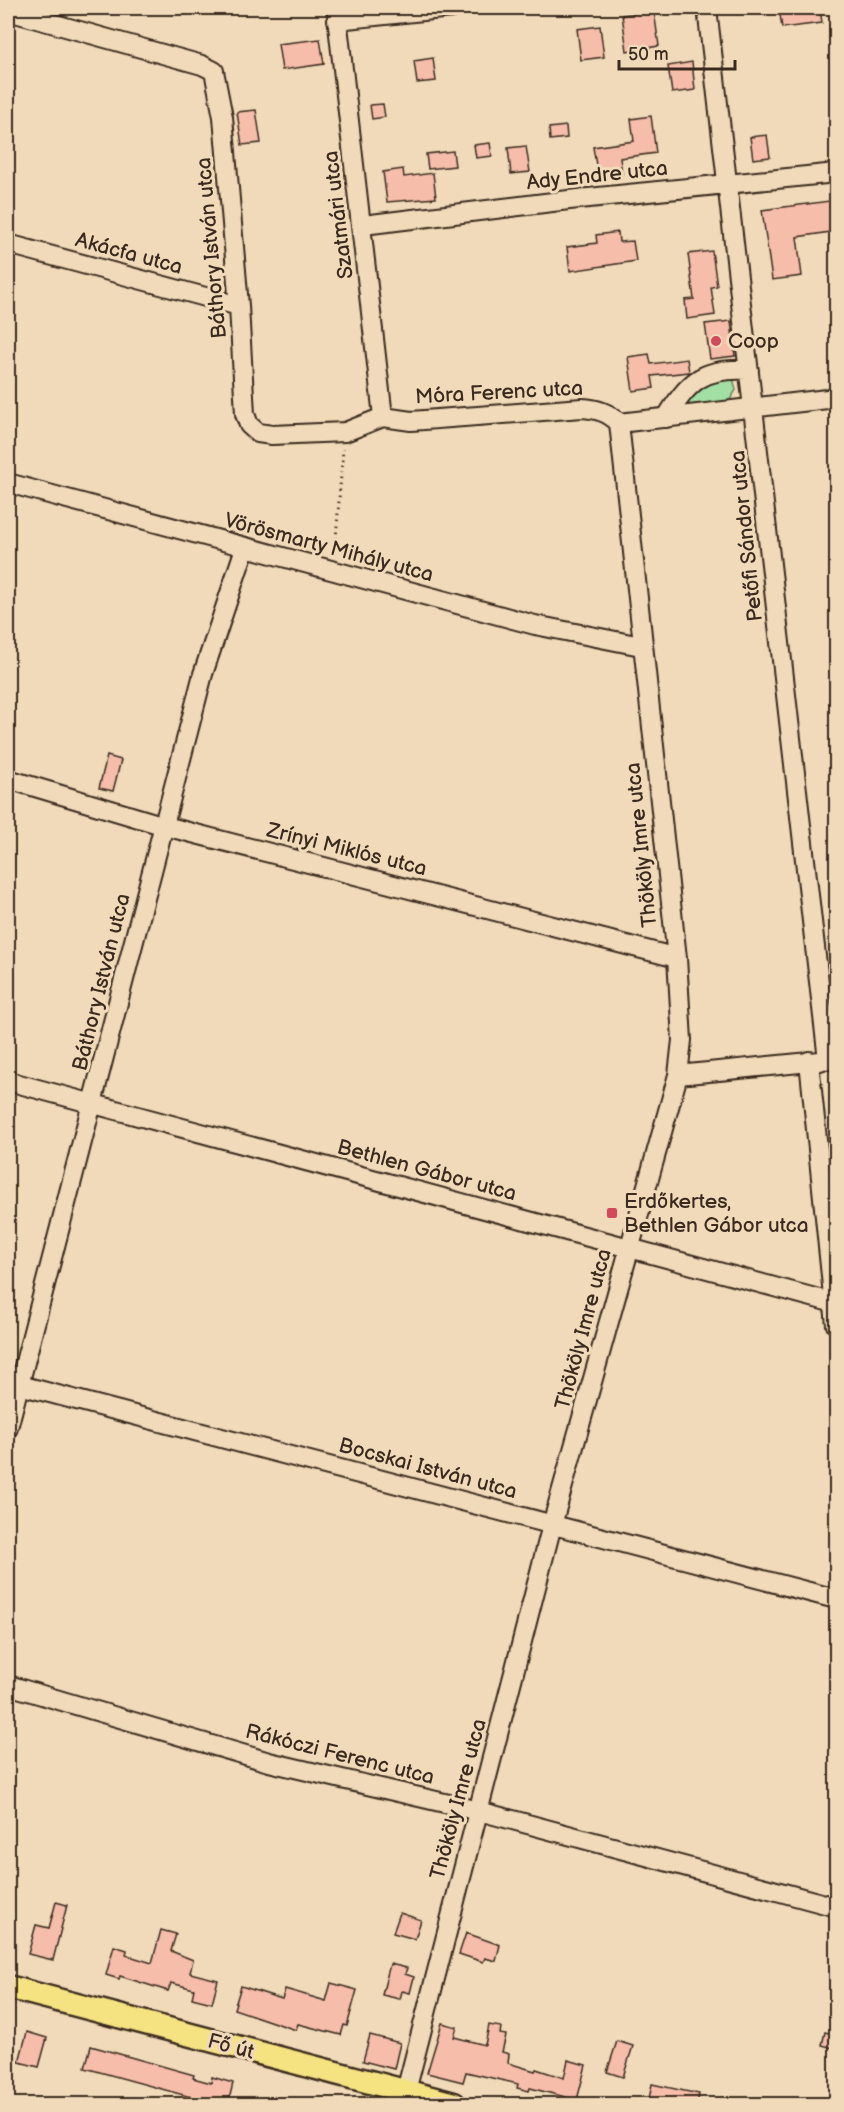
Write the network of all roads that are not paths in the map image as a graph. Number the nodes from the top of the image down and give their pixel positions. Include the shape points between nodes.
1 (452, 8) edge
2 (707, 8) edge
3 (8, 12) edge
4 (336, 14) edge
5 (52, 16) edge
6 (837, 173) edge
7 (729, 183) junction
8 (363, 225) junction
9 (8, 244) edge
10 (239, 306) junction
11 (749, 370) junction
12 (837, 398) edge
13 (754, 409) junction
14 (245, 414) joint
15 (383, 417) junction
16 (666, 418) junction
17 (620, 423) junction
18 (8, 483) edge
19 (245, 548) junction
20 (641, 646) junction
21 (8, 779) edge
22 (165, 826) junction
23 (677, 958) junction
24 (832, 1060) edge
25 (809, 1061) junction
26 (678, 1075) junction
27 (8, 1081) edge
28 (93, 1104) junction
29 (629, 1247) junction
30 (834, 1303) junction
31 (837, 1325) edge
32 (13, 1383) edge
33 (8, 1428) edge
34 (552, 1526) junction
35 (837, 1599) edge
36 (8, 1685) edge
37 (479, 1811) junction
38 (837, 1907) edge
39 (8, 1988) edge
40 (406, 2091) junction
41 (454, 2104) edge

1 - 4 street
2 - 7 street, Petőfi Sándor utca
3 - 5 street
4 - 8 street, Szatmári utca
5 - 10 street, Báthory István utca via 214,71 218,79
6 - 7 street, Ady Endre utca
7 - 8 street, Ady Endre utca
7 - 11 street, Petőfi Sándor utca
8 - 15 street, Szatmári utca
9 - 10 street, Akácfa utca
10 - 14 street, Báthory István utca
11 - 13 street, Petőfi Sándor utca
11 - 16 street via 710,372 684,390
12 - 13 street
13 - 16 street
13 - 24 street, Petőfi Sándor utca
14 - 15 street, Móra Ferenc utca via 258,433 272,435 345,432
15 - 17 street, Móra Ferenc utca via 411,421 582,408 605,412
16 - 17 street
17 - 20 street, Thököly Imre utca
18 - 19 street, Vörösmarty Mihály utca
19 - 20 street, Vörösmarty Mihály utca via 535,625
19 - 22 street, Báthory István utca via 203,674
20 - 23 street, Thököly Imre utca
21 - 22 street, Zrínyi Miklós utca
22 - 23 street, Zrínyi Miklós utca
22 - 28 street, Báthory István utca
23 - 26 street, Thököly Imre utca via 682,1040
24 - 25 street
25 - 26 street
25 - 30 street
26 - 29 street, Thököly Imre utca
27 - 28 street, Bethlen Gábor utca
28 - 29 street, Bethlen Gábor utca
28 - 32 street, Báthory István utca
29 - 30 street, Bethlen Gábor utca
29 - 34 street, Thököly Imre utca
30 - 31 street
32 - 33 street, Báthory István utca
32 - 34 street, Bocskai István utca via 440,1493
34 - 35 street, Bocskai István utca
34 - 37 street, Thököly Imre utca
36 - 37 street, Rákóczi Ferenc utca via 269,1762
37 - 38 street, Rákóczi Ferenc utca
37 - 40 street, Thököly Imre utca
39 - 40 main road, Fő út
40 - 41 main road, Fő út

